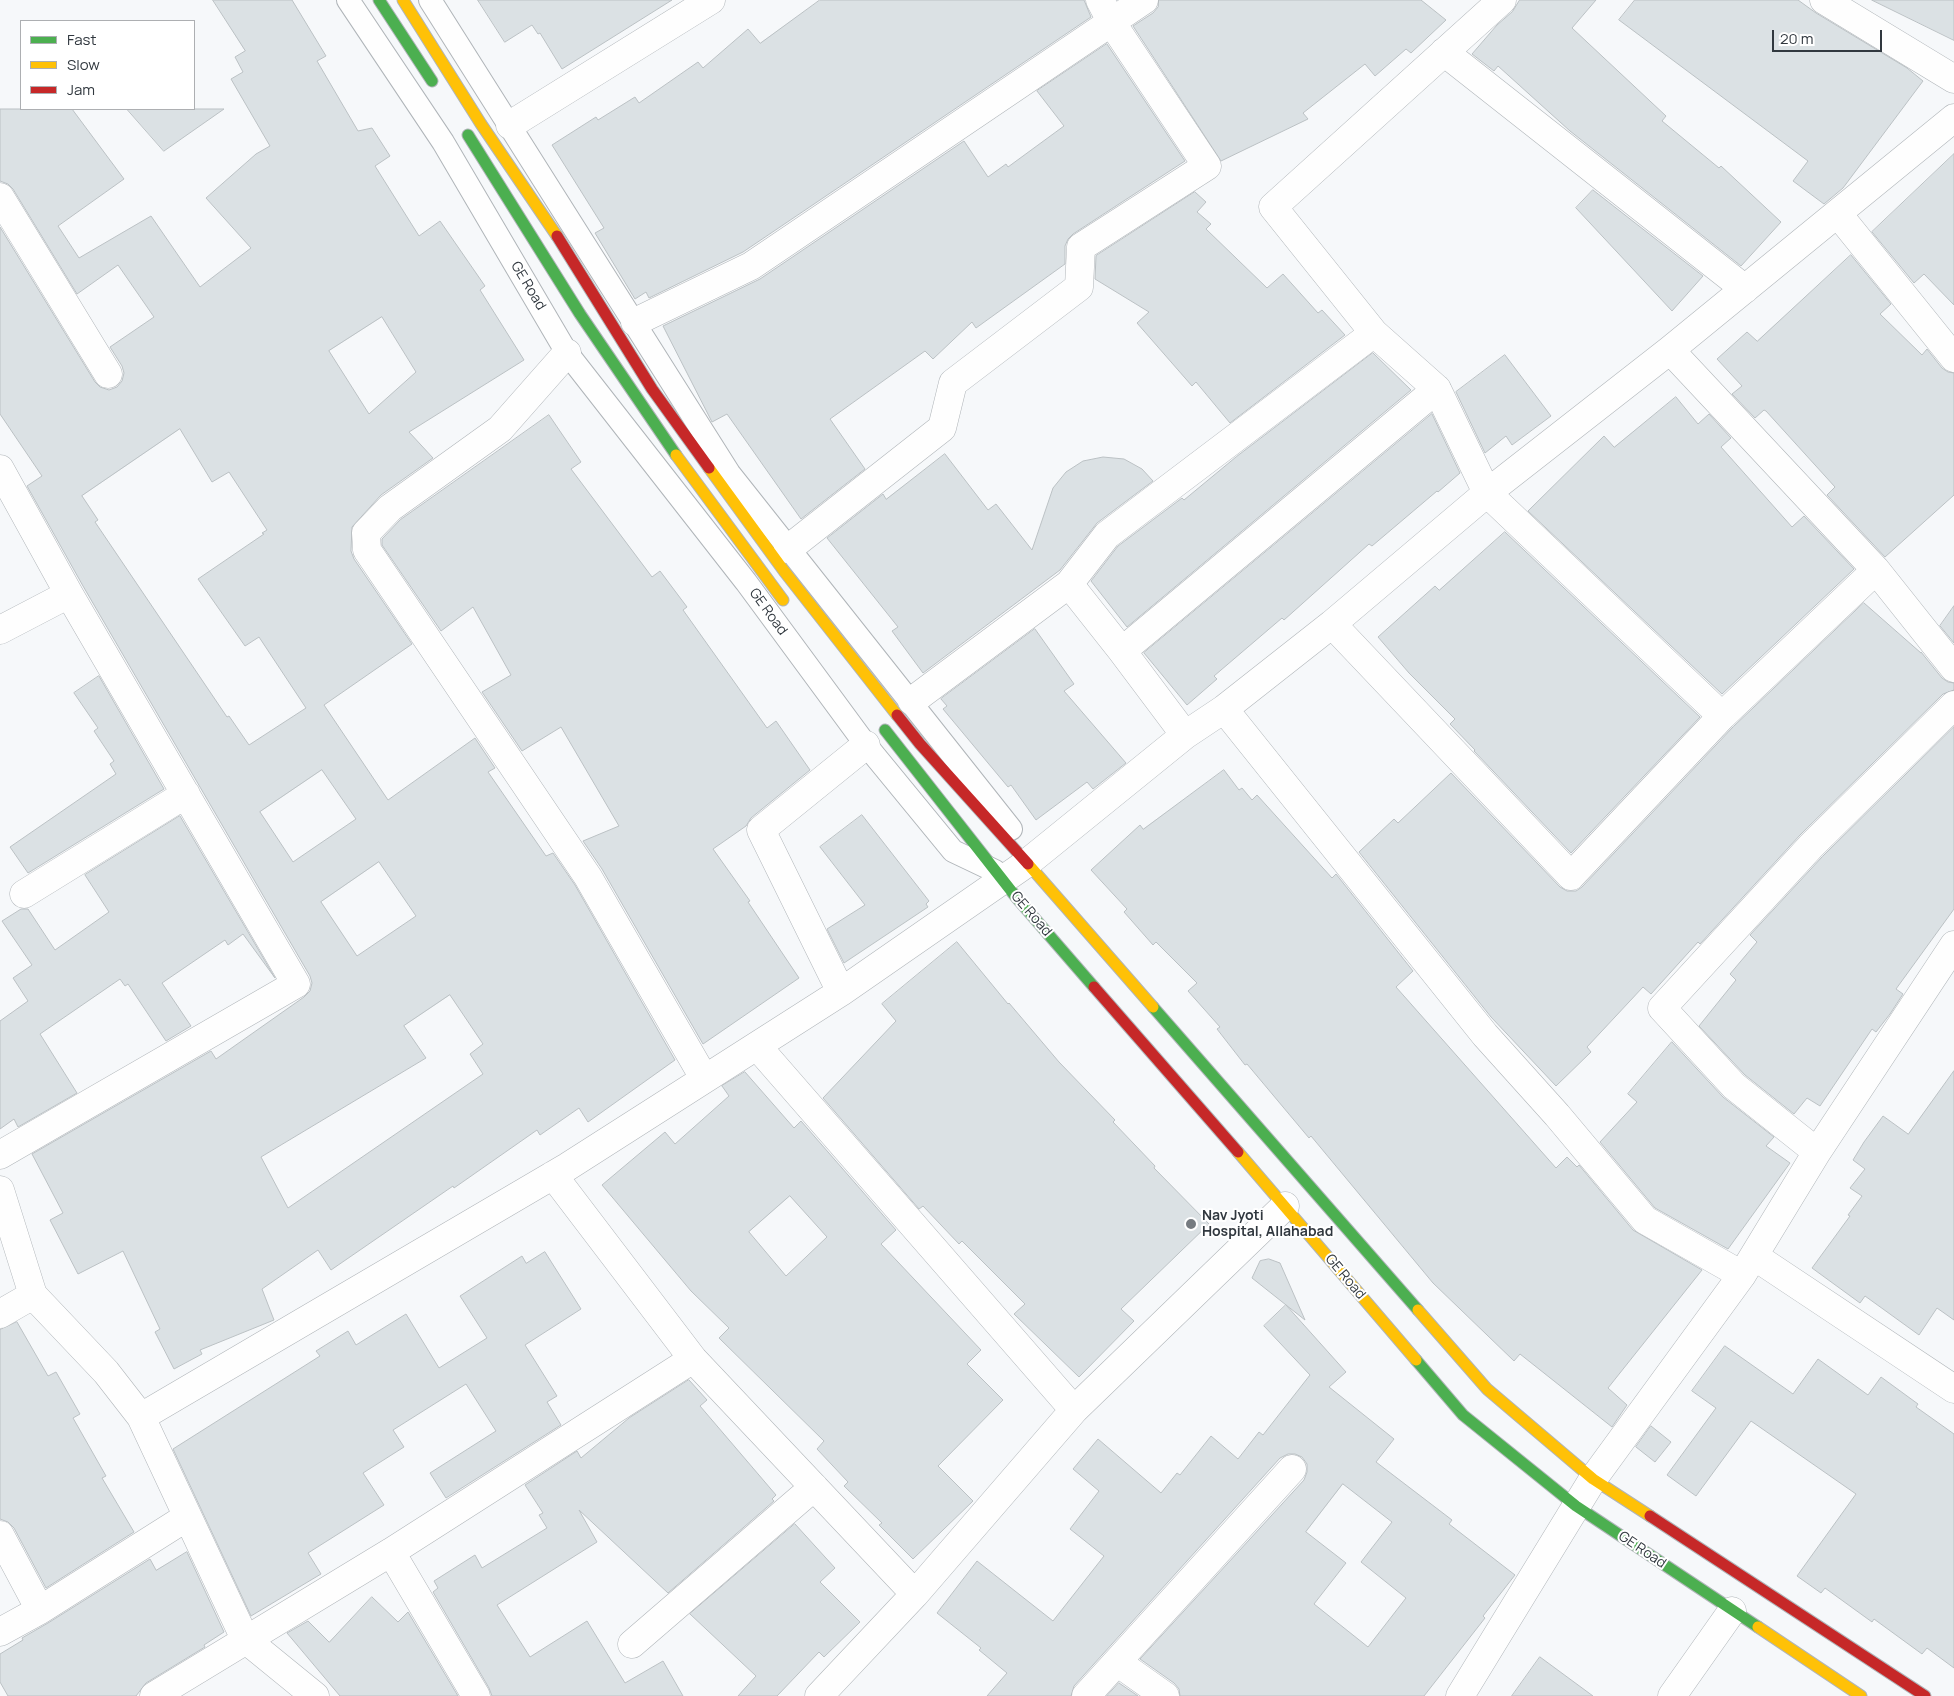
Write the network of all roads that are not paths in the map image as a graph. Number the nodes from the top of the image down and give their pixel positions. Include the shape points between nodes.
1 (348, 0) edge
2 (379, 0) edge
3 (403, 0) edge
4 (430, 0) edge
5 (711, 0) edge
6 (1144, 0) edge
7 (1502, 0) edge
8 (1824, 0) edge
9 (1106, 12) edge
10 (1444, 52) junction
11 (1954, 79) edge
12 (436, 87) dead end
13 (1954, 118) edge
14 (510, 125) junction
15 (462, 127) dead end
16 (0, 197) edge
17 (1838, 214) junction
18 (1745, 289) junction
19 (635, 322) junction
20 (1374, 332) junction
21 (1670, 350) junction
22 (567, 353) junction
23 (1954, 358) edge
24 (108, 374) dead end
25 (1437, 389) junction
26 (0, 469) edge
27 (1487, 493) junction
28 (788, 549) junction
29 (1876, 570) junction
30 (1069, 584) junction
31 (69, 594) junction
32 (792, 613) dead end
33 (1332, 624) junction
34 (0, 630) edge
35 (1122, 651) junction
36 (1954, 668) edge
37 (912, 701) junction
38 (1954, 705) edge
39 (1224, 709) junction
40 (1722, 716) junction
41 (872, 734) junction
42 (1185, 735) junction
43 (186, 794) junction
44 (1026, 863) junction
45 (999, 876) junction
46 (24, 894) dead end
47 (1954, 945) edge
48 (841, 992) junction
49 (758, 1046) junction
50 (704, 1078) junction
51 (1817, 1152) junction
52 (0, 1155) edge
53 (553, 1175) junction
54 (0, 1190) edge
55 (1285, 1206) junction
56 (1748, 1266) junction
57 (33, 1295) junction
58 (0, 1314) edge
59 (693, 1359) junction
60 (1954, 1389) edge
61 (1074, 1410) junction
62 (140, 1417) junction
63 (1292, 1469) dead end
64 (1593, 1479) junction
65 (814, 1487) junction
66 (1576, 1506) junction
67 (187, 1517) junction
68 (0, 1536) edge
69 (391, 1552) junction
70 (915, 1594) junction
71 (40, 1610) junction
72 (1732, 1611) junction
73 (0, 1632) edge
74 (245, 1639) junction
75 (632, 1644) dead end
76 (1117, 1662) junction
77 (154, 1696) edge
78 (315, 1696) edge
79 (476, 1696) edge
80 (819, 1696) edge
81 (1086, 1696) edge
82 (1165, 1696) edge
83 (1460, 1696) edge
84 (1672, 1696) edge
85 (1861, 1696) edge
86 (1925, 1696) edge

1 - 22 lane, GE Road via 443,142
2 - 12 main road
3 - 44 main road via 481,124 556,234 652,389 784,572 920,744
4 - 14 lane
5 - 14 street
6 - 9 street
7 - 10 street
8 - 11 street
9 - 19 street via 751,266
9 - 28 street via 1207,166 1081,247 1079,287 953,383 942,428
10 - 18 street
10 - 20 street via 1274,207
13 - 17 street
14 - 19 lane
15 - 32 main road via 629,389 737,542
16 - 24 street
17 - 18 street
17 - 23 street
18 - 21 street
19 - 28 lane via 729,473
20 - 25 street
20 - 30 street via 1107,535
21 - 27 street
21 - 29 street
22 - 41 lane, GE Road via 746,582
22 - 50 street via 500,429 390,508 366,533 367,550 588,877
25 - 27 street
25 - 35 street
26 - 31 street
27 - 33 street
27 - 40 street
28 - 37 lane
29 - 36 street
29 - 40 street
30 - 35 street
30 - 37 street
31 - 34 street
31 - 43 street
33 - 39 street
33 - 40 street via 1571,876
35 - 42 street
37 - 44 lane via 1010,827
38 - 51 street via 1811,846 1662,1008 1734,1086
39 - 42 street
39 - 56 street via 1485,1035 1645,1220
41 - 45 lane, GE Road via 953,851
41 - 48 street via 762,830
42 - 44 street
43 - 46 street
43 - 52 street via 296,984
44 - 45 street
44 - 64 main road via 1487,1389
45 - 48 street
45 - 55 main road, GE Road
47 - 51 street
48 - 49 street
49 - 50 street
49 - 61 street
50 - 53 street
51 - 56 street
53 - 59 street
53 - 62 street
54 - 57 street
55 - 61 street
55 - 66 main road, GE Road via 1463,1415
56 - 60 street
56 - 64 street
57 - 58 street
57 - 62 street via 106,1372
59 - 65 street
59 - 69 street
61 - 70 street
62 - 67 street
63 - 76 street
64 - 66 street
64 - 86 main road
65 - 70 street
65 - 75 street
66 - 72 main road, GE Road
66 - 83 street
67 - 71 street
67 - 74 street
68 - 71 street
69 - 74 street
69 - 79 street
70 - 80 street
71 - 73 street
72 - 84 street
72 - 85 main road, GE Road
74 - 77 street
74 - 78 street
76 - 81 street
76 - 82 street

